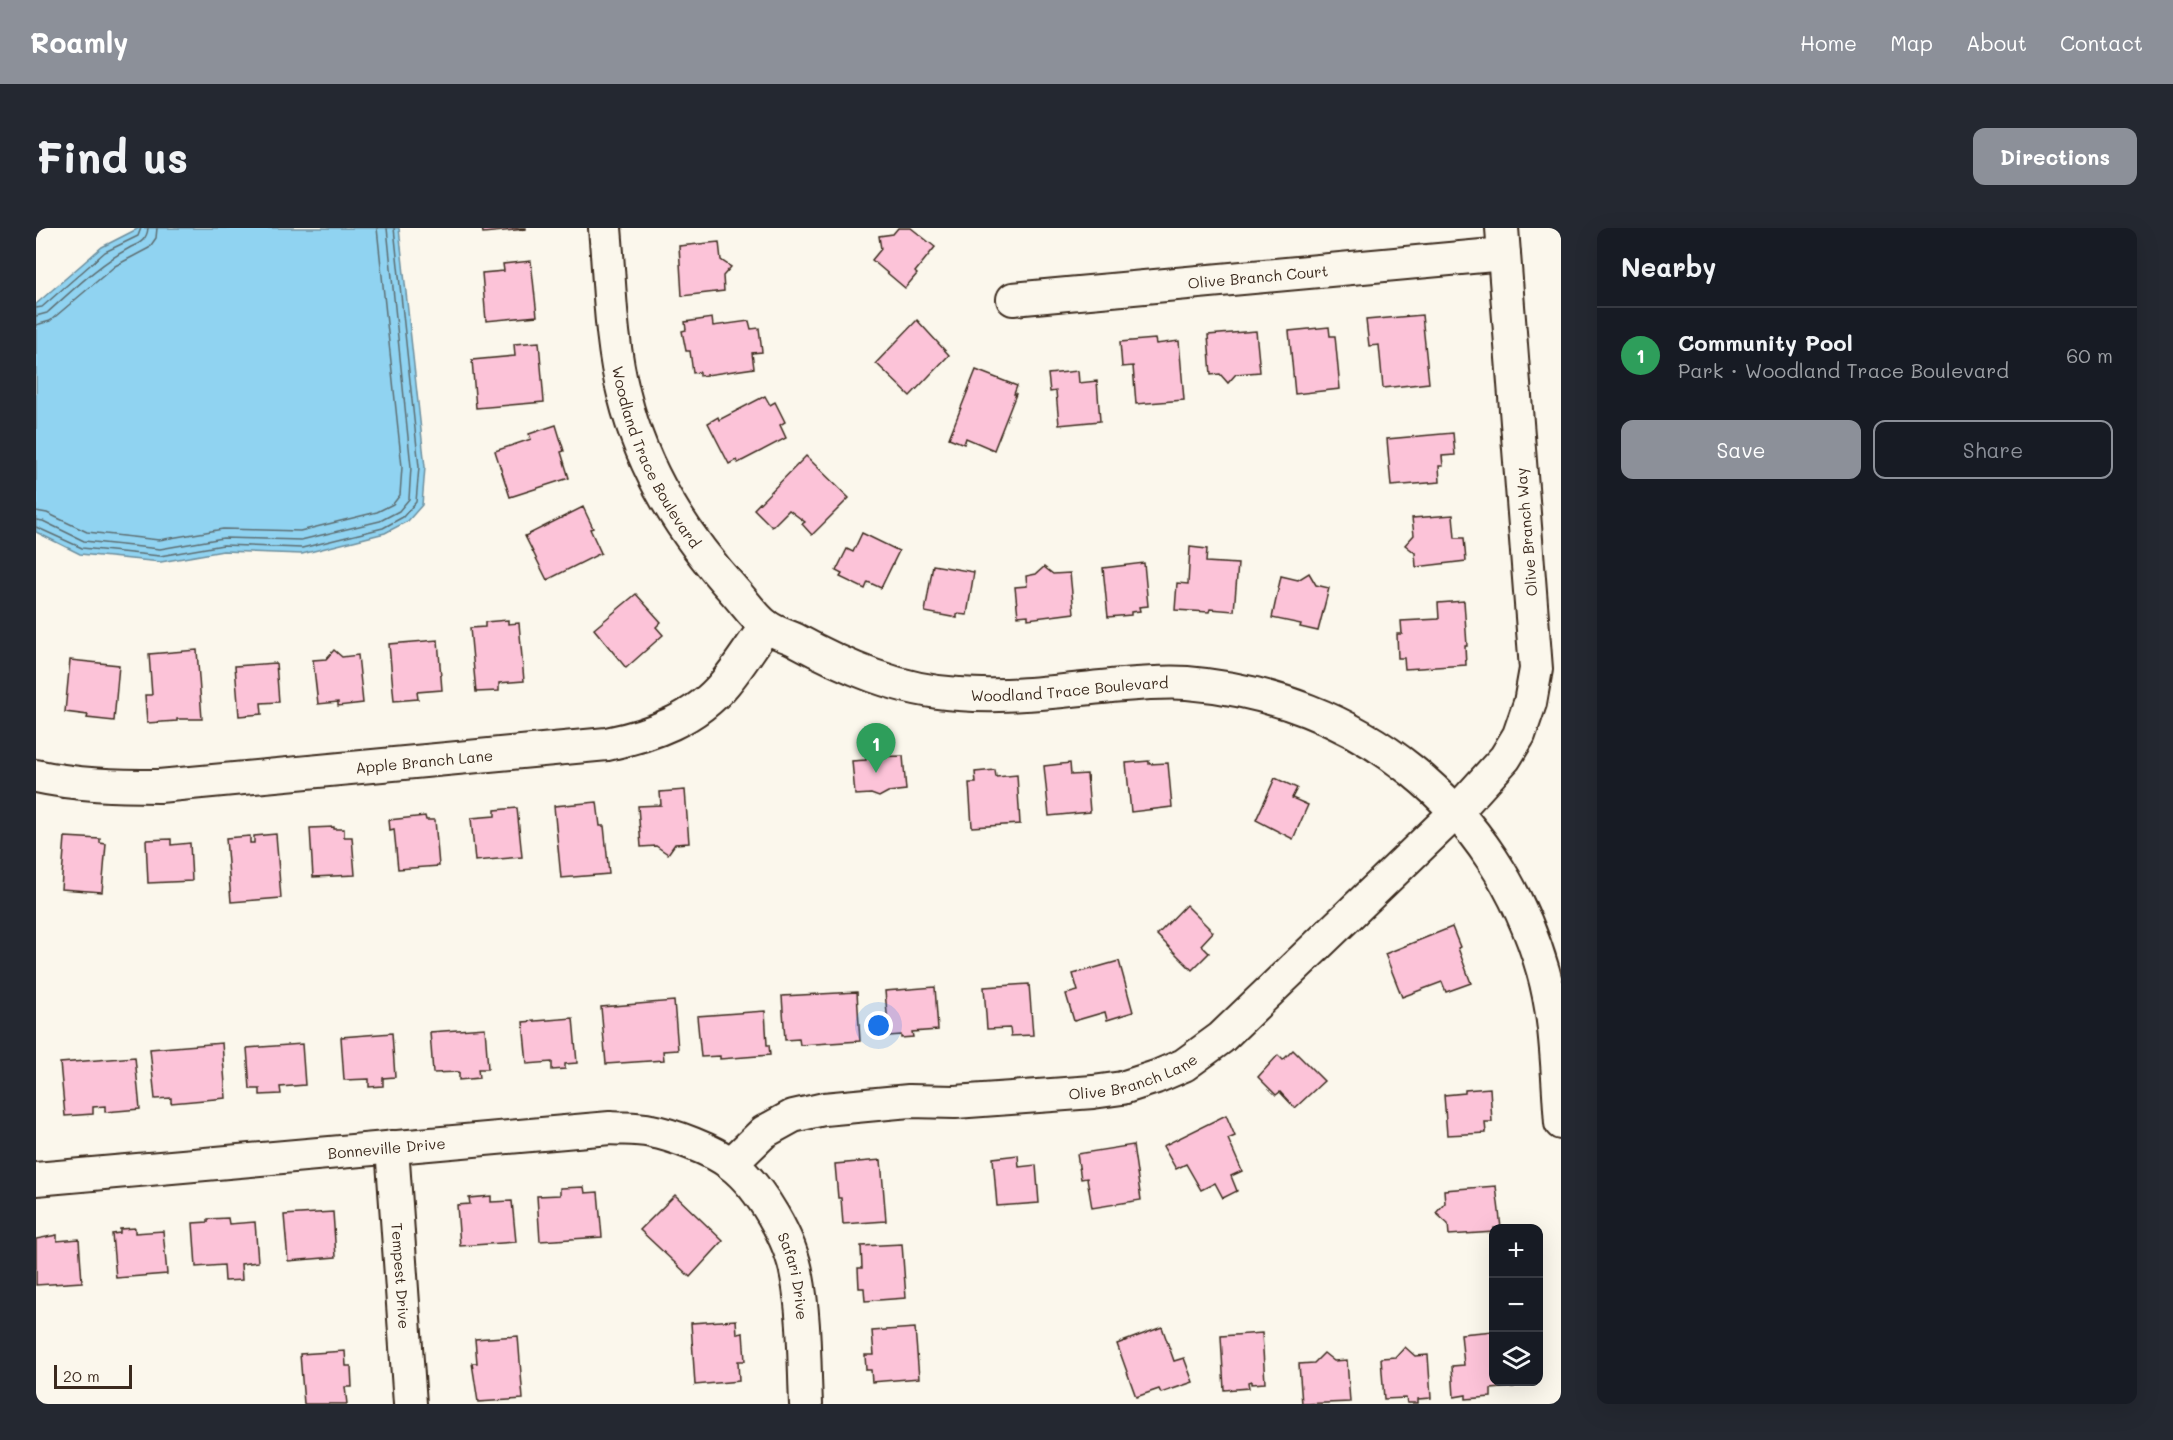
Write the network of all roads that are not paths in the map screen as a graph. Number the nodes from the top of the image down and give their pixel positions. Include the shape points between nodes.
1 (605, 228) edge
2 (1503, 241) edge
3 (1013, 299) dead end
4 (766, 626) junction
5 (36, 776) edge
6 (1456, 812) junction
7 (1561, 1123) edge
8 (392, 1147) junction
9 (731, 1164) junction
10 (36, 1179) edge
11 (410, 1404) edge
12 (806, 1404) edge

1 - 4 street, Woodland Trace Boulevard via 616,354 640,448 665,500 692,541
2 - 3 street, Olive Branch Court
2 - 6 street, Olive Branch Way via 1536,669 1519,735
4 - 5 street, Apple Branch Lane via 724,684 698,709 639,738 159,786 107,786
4 - 6 street, Woodland Trace Boulevard via 861,672 955,694 1029,694 1163,683 1260,694 1324,716 1382,748 1425,780
6 - 7 street, Woodland Trace Boulevard via 1506,880 1535,946 1552,1017
6 - 9 street, Olive Branch Lane via 1221,1038 1184,1065 1122,1088 1093,1092 824,1108 793,1116 764,1132
8 - 9 street, Bonneville Drive via 610,1128 651,1131 694,1145
8 - 10 street, Bonneville Drive
8 - 11 street, Tempest Drive
9 - 12 street, Safari Drive via 760,1195 777,1221 797,1275

